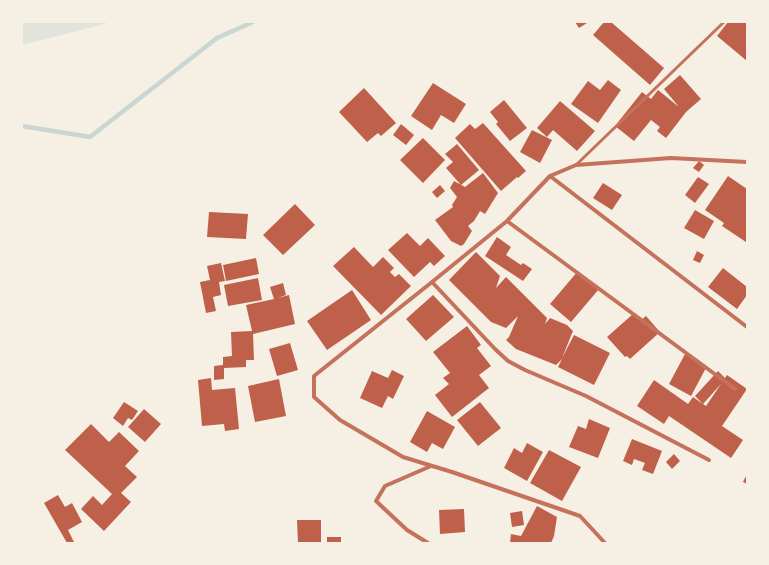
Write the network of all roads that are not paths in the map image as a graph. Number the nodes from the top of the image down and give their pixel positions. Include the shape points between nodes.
1 (724, 22) edge
2 (747, 162) edge
3 (576, 165) junction
4 (550, 176) junction
5 (507, 221) junction
6 (432, 282) junction
7 (747, 327) edge
8 (734, 388) dead end
9 (709, 460) dead end
10 (431, 466) junction
11 (428, 543) edge
12 (605, 543) edge

1 - 3 lane
2 - 3 street via 671,158
3 - 4 street
4 - 5 street
4 - 7 street
5 - 6 street
5 - 8 street
6 - 9 street via 508,361 586,396
6 - 10 street via 314,376 314,397 340,420 403,457
10 - 11 street via 385,486 376,501 407,530
10 - 12 street via 580,516

